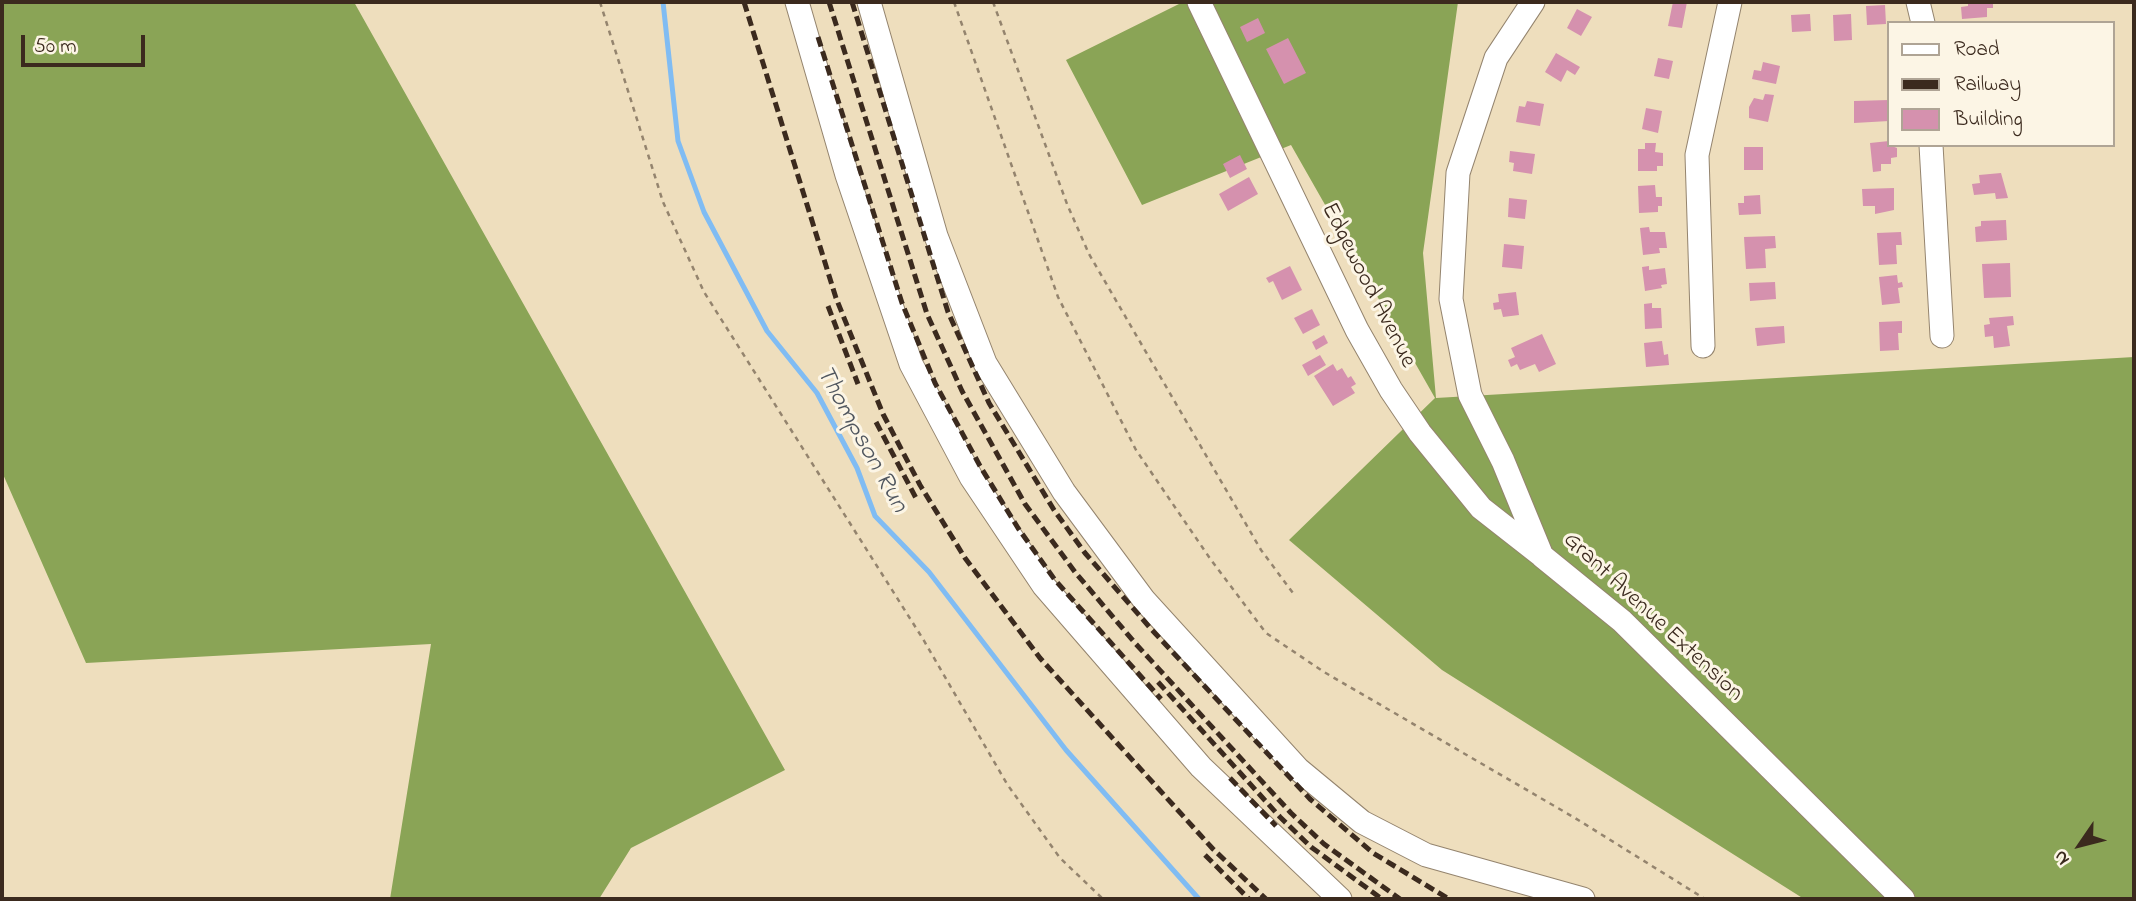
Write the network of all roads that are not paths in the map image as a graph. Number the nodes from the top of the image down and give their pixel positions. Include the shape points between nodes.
1 (797, 2) edge
2 (869, 2) edge
3 (1199, 2) edge
4 (1533, 2) edge
5 (1730, 2) edge
6 (1918, 2) edge
7 (1923, 21) edge
8 (1931, 147) edge
9 (1942, 336) dead end
10 (1703, 346) dead end
11 (1542, 556) junction
12 (1340, 899) edge
13 (1583, 899) edge
14 (1903, 899) edge

1 - 12 street via 846,175 911,364 971,477 1044,586 1193,757
2 - 13 street via 936,236 985,363 1064,492 1144,600 1298,769 1362,822 1426,855
3 - 11 street, Edgewood Avenue via 1357,330 1404,412 1481,508
4 - 11 street, Grant Avenue Extension via 1496,58 1458,173 1451,299 1471,395
5 - 10 street via 1697,155
6 - 7 street
8 - 9 street
11 - 14 street, Grant Avenue Extension via 1622,621

